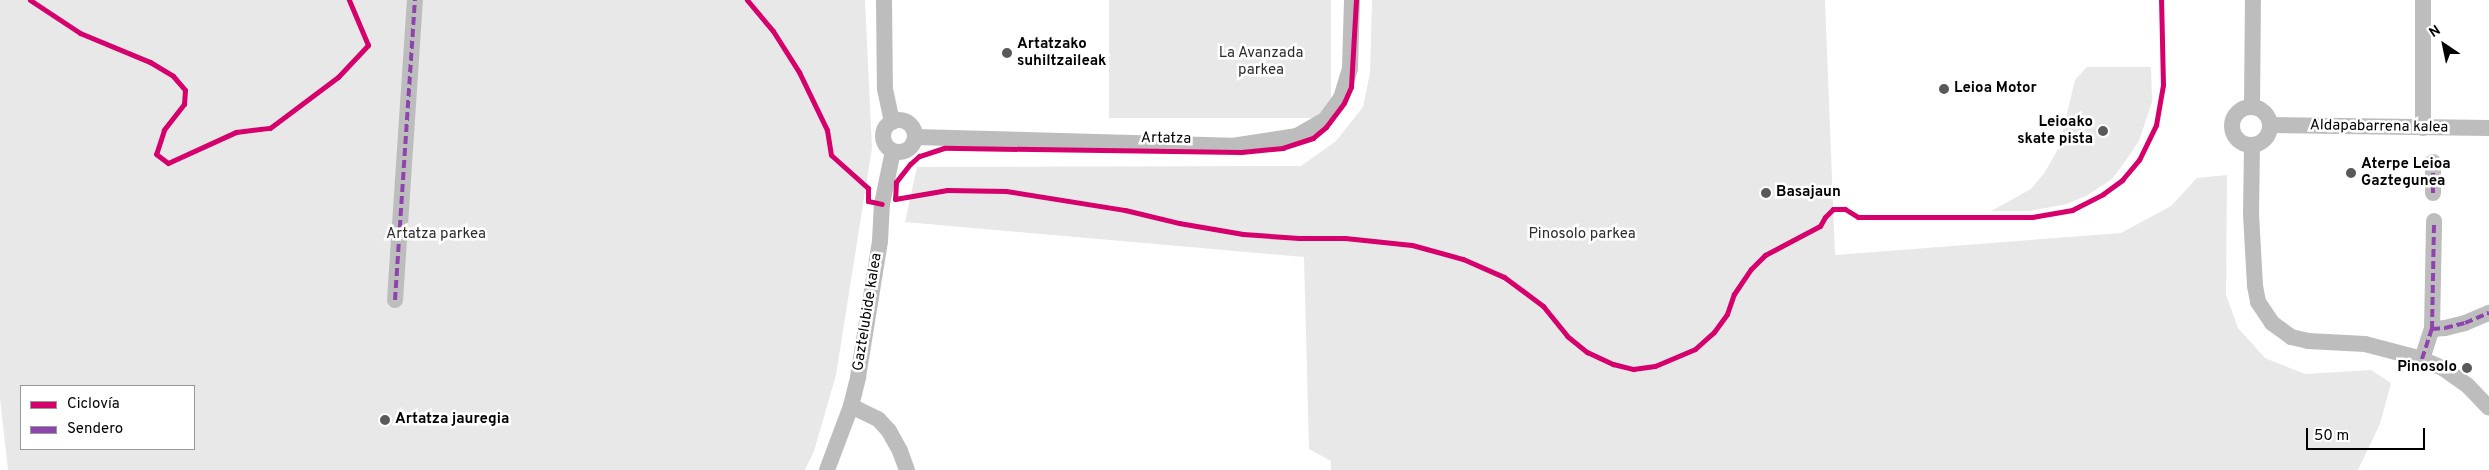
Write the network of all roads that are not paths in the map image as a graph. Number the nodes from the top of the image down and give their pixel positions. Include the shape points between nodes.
1 (415, 0) edge
2 (884, 0) edge
3 (1352, 0) edge
4 (2253, 0) edge
5 (2423, 0) edge
6 (2252, 107) junction
7 (892, 122) junction
8 (2270, 125) junction
9 (2423, 128) junction
10 (2489, 128) edge
11 (915, 137) junction
12 (2252, 145) junction
13 (893, 151) junction
14 (2433, 162) dead end
15 (2433, 193) dead end
16 (2434, 221) dead end
17 (394, 300) dead end
18 (2489, 313) edge
19 (2432, 329) junction
20 (2422, 359) junction
21 (850, 406) junction
22 (2489, 408) edge
23 (827, 470) edge
24 (906, 470) edge

1 - 17 street
2 - 7 street via 885,89
3 - 11 street via 1350,68 1341,98 1325,120 1297,136 1232,146
4 - 6 street
5 - 9 street
6 - 8 street via 2263,111
6 - 12 street via 2240,110 2232,126 2240,141
7 - 11 street via 908,123
7 - 13 street via 884,134 885,144
8 - 9 street, Aldapabarrena kalea
8 - 12 street via 2262,141
9 - 10 street, Aldapabarrena kalea
11 - 13 street via 907,150
12 - 20 street via 2255,286 2258,302 2272,323 2291,337 2365,344
13 - 21 street, Gaztelubide kalea via 882,204 880,241 865,340
14 - 15 street
16 - 19 street
18 - 19 street via 2452,326
19 - 20 street
20 - 22 street via 2460,380
21 - 23 street, Gaztelubide kalea
21 - 24 street via 878,419 889,431

